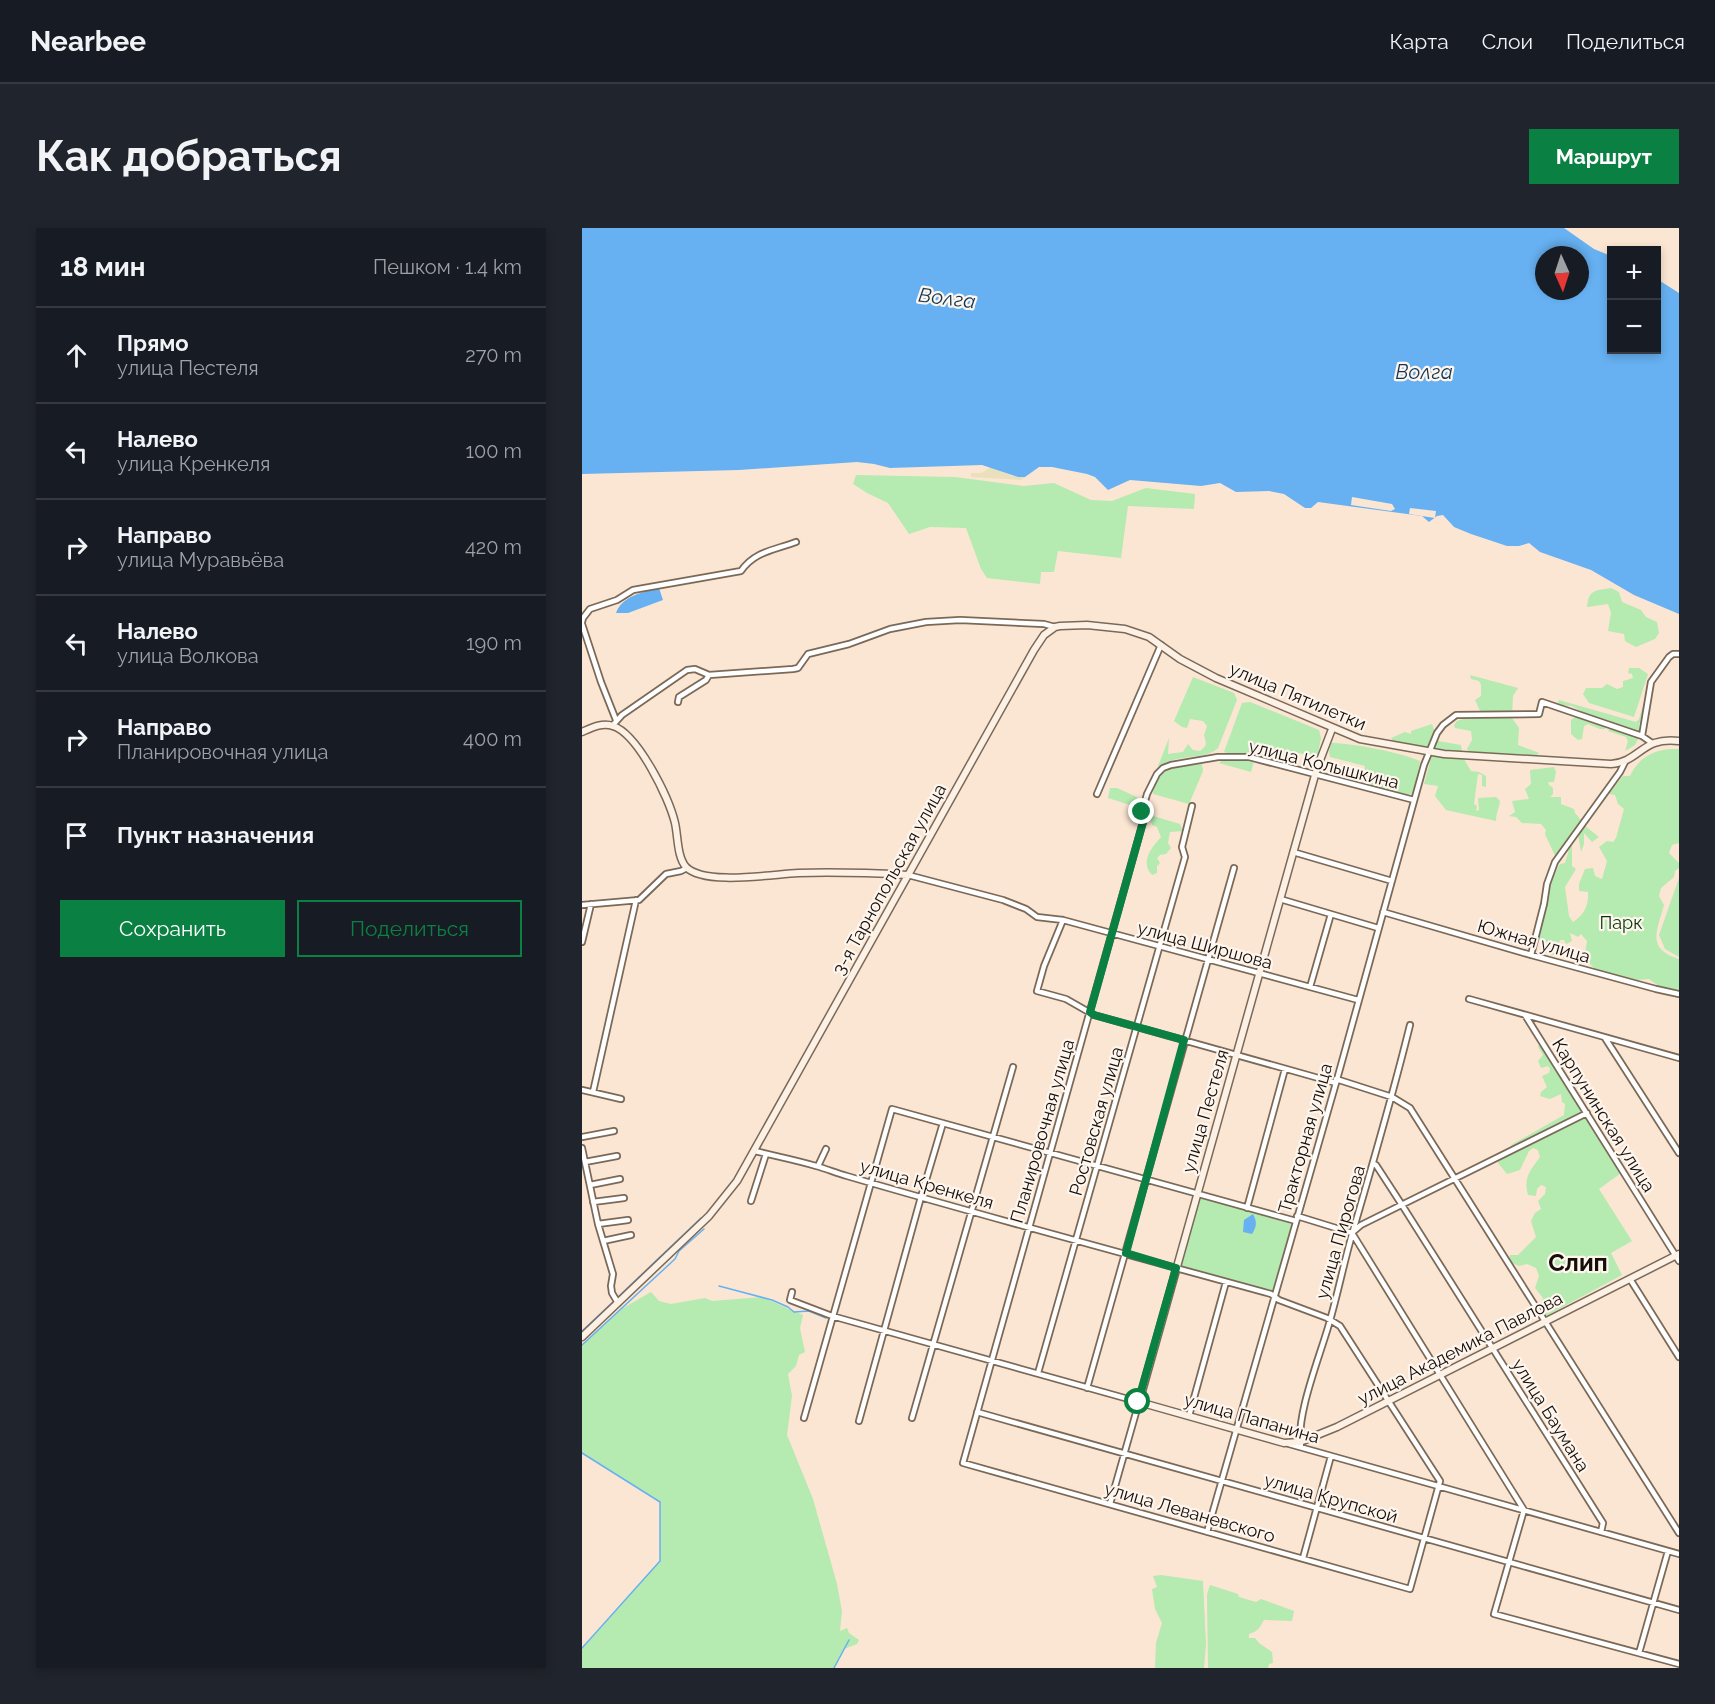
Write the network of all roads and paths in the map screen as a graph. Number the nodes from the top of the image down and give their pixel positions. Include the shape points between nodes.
1 (796, 542) dead end
2 (582, 623) edge
3 (1055, 627) junction
4 (1161, 645) junction
5 (1679, 654) edge
6 (709, 675) junction
7 (678, 702) dead end
8 (614, 723) junction
9 (1332, 729) junction
10 (582, 732) edge
11 (1642, 736) junction
12 (1679, 741) edge
13 (1652, 743) junction
14 (1430, 753) junction
15 (1624, 762) junction
16 (1157, 774) joint
17 (1316, 774) junction
18 (1097, 794) dead end
19 (1414, 801) junction
20 (1192, 806) dead end
21 (1293, 852) junction
22 (687, 868) junction
23 (1234, 868) dead end
24 (907, 874) junction
25 (1392, 881) junction
26 (1280, 899) junction
27 (638, 900) junction
28 (591, 904) junction
29 (582, 905) edge
30 (1383, 912) junction
31 (1331, 914) junction
32 (1063, 920) junction
33 (1378, 928) junction
34 (1111, 933) junction
35 (582, 942) edge
36 (1159, 947) junction
37 (1531, 955) junction
38 (1208, 961) junction
39 (1259, 975) junction
40 (1310, 987) junction
41 (1679, 994) edge
42 (1469, 999) dead end
43 (1358, 1000) junction
44 (1090, 1012) junction
45 (1525, 1015) junction
46 (1410, 1025) dead end
47 (1136, 1027) junction
48 (1605, 1038) junction
49 (1184, 1040) junction
50 (1236, 1055) junction
51 (1679, 1058) edge
52 (1013, 1067) dead end
53 (1285, 1069) junction
54 (1336, 1081) junction
55 (582, 1090) edge
56 (593, 1092) junction
57 (1392, 1097) junction
58 (621, 1099) dead end
59 (1587, 1113) junction
60 (943, 1123) junction
61 (614, 1131) dead end
62 (582, 1137) edge
63 (994, 1137) junction
64 (582, 1148) edge
65 (826, 1149) dead end
66 (755, 1151) junction
67 (1050, 1153) junction
68 (1679, 1153) edge
69 (766, 1154) junction
70 (617, 1156) dead end
71 (585, 1162) junction
72 (1374, 1164) junction
73 (818, 1166) junction
74 (1097, 1166) junction
75 (620, 1179) dead end
76 (1454, 1179) junction
77 (1146, 1180) junction
78 (871, 1183) junction
79 (590, 1185) junction
80 (1197, 1194) junction
81 (624, 1197) dead end
82 (921, 1197) junction
83 (751, 1201) dead end
84 (593, 1202) junction
85 (1402, 1205) junction
86 (1247, 1208) junction
87 (973, 1211) junction
88 (1297, 1219) junction
89 (628, 1220) dead end
90 (598, 1224) junction
91 (1029, 1227) junction
92 (1352, 1233) junction
93 (631, 1235) dead end
94 (1077, 1240) junction
95 (603, 1241) junction
96 (1126, 1253) junction
97 (1678, 1257) edge
98 (1176, 1268) junction
99 (1630, 1279) junction
100 (1226, 1282) junction
101 (792, 1292) dead end
102 (1275, 1297) junction
103 (618, 1303) junction
104 (832, 1316) junction
105 (1330, 1321) junction
106 (1545, 1322) junction
107 (884, 1330) junction
108 (582, 1337) edge
109 (933, 1344) junction
110 (1493, 1348) junction
111 (1679, 1357) edge
112 (991, 1360) junction
113 (1038, 1373) junction
114 (1441, 1375) junction
115 (1087, 1388) junction
116 (1388, 1401) junction
117 (1138, 1402) junction
118 (976, 1412) junction
119 (1189, 1416) junction
120 (804, 1418) dead end
121 (912, 1418) dead end
122 (859, 1421) dead end
123 (1237, 1430) junction
124 (1284, 1443) joint
125 (1301, 1444) junction
126 (1124, 1453) junction
127 (1331, 1456) junction
128 (963, 1463) joint
129 (1222, 1480) junction
130 (1439, 1486) junction
131 (1110, 1504) junction
132 (1316, 1509) junction
133 (1524, 1510) junction
134 (1207, 1532) junction
135 (1601, 1532) junction
136 (1679, 1533) edge
137 (1425, 1538) junction
138 (1668, 1551) junction
139 (1679, 1554) edge
140 (1303, 1558) junction
141 (1509, 1562) junction
142 (1653, 1603) junction
143 (1679, 1610) edge
144 (1638, 1653) junction
145 (1679, 1664) edge

1 - 2 street via 771,549 745,564 741,571 633,590 590,609
2 - 8 street
3 - 4 street, улица Пятилетки via 1117,627 1143,634
3 - 6 street via 960,620 926,622 808,654 798,668
3 - 24 street, 3-я Тарнопольская улица via 1038,644
4 - 9 street, улица Пятилетки via 1205,673
4 - 18 street
5 - 11 street via 1669,657 1651,682
6 - 7 street
6 - 8 street via 687,670
8 - 10 street
8 - 22 street via 664,789
9 - 14 street, улица Пятилетки via 1366,741
9 - 17 street, улица Пестеля
11 - 13 street
11 - 14 street, Тракторная улица via 1542,702 1539,714 1456,715 1437,733
12 - 13 street
13 - 15 street
14 - 15 street, улица Пятилетки
14 - 19 street, Тракторная улица
15 - 37 street via 1555,862
16 - 17 street, улица Колышкина via 1172,765 1231,757 1249,757
16 - 34 street, Планировочная улица via 1147,794 1143,822
17 - 19 street, улица Колышкина
17 - 21 street, улица Пестеля
19 - 25 street, Тракторная улица
20 - 36 street, Ростовская улица via 1182,847 1185,857
21 - 25 street
21 - 26 street, улица Пестеля
22 - 24 street via 707,875 740,878 798,873
22 - 27 street via 666,874
23 - 38 street
24 - 32 street, улица Ширшова via 1003,900 1037,917
24 - 66 street, 3-я Тарнопольская улица
25 - 30 street, Тракторная улица
26 - 31 street
26 - 39 street, улица Пестеля
27 - 28 street
27 - 56 street
28 - 29 street
28 - 35 street
30 - 33 street, Тракторная улица
30 - 37 street, Южная улица
31 - 33 street
31 - 40 street
32 - 34 street, улица Ширшова
32 - 44 street via 1037,991 1066,999
33 - 43 street, Тракторная улица
34 - 36 street, улица Ширшова
34 - 44 street, Планировочная улица
36 - 38 street, улица Ширшова
36 - 47 street, Ростовская улица
37 - 41 street, Южная улица
38 - 39 street, улица Ширшова
38 - 49 street
39 - 40 street, улица Ширшова
39 - 50 street, улица Пестеля
40 - 43 street, улица Ширшова
42 - 45 street
43 - 54 street, Тракторная улица
44 - 47 street
44 - 67 street, Планировочная улица
45 - 48 street
45 - 59 street, Карпунинская улица
46 - 57 street, улица Пирогова
47 - 49 street
47 - 74 street, Ростовская улица
48 - 51 street
48 - 68 street
49 - 50 street
49 - 77 street
50 - 53 street
50 - 80 street, улица Пестеля
52 - 63 street
53 - 54 street
53 - 86 street
54 - 57 street
54 - 88 street, Тракторная улица
55 - 56 street
56 - 58 street
57 - 72 street, улица Пирогова
57 - 76 street via 1410,1108
59 - 76 street
59 - 97 street, Карпунинская улица
60 - 63 street
60 - 78 street via 892,1109
60 - 82 street
61 - 62 street
63 - 67 street
63 - 87 street
64 - 71 street
65 - 73 street
66 - 69 street, улица Кренкеля
66 - 103 street, 3-я Тарнопольская улица via 719,1205
67 - 74 street
67 - 91 street, Планировочная улица
69 - 73 street, улица Кренкеля
69 - 83 street
70 - 71 street
71 - 79 street
72 - 85 street, улица Баумана
72 - 92 street, улица Пирогова
73 - 78 street, улица Кренкеля
74 - 77 street
74 - 94 street, Ростовская улица
75 - 79 street
76 - 85 street
76 - 106 street
77 - 80 street
77 - 96 street
78 - 82 street, улица Кренкеля
78 - 104 street
79 - 84 street
80 - 86 street
80 - 98 street, улица Пестеля
81 - 84 street
82 - 87 street, улица Кренкеля
82 - 107 street
84 - 90 street
85 - 92 street
85 - 110 street, улица Баумана
86 - 88 street
87 - 91 street, улица Кренкеля
87 - 109 street
88 - 92 street
88 - 102 street, Тракторная улица
89 - 90 street
90 - 95 street
91 - 94 street, улица Кренкеля
91 - 112 street, Планировочная улица
92 - 105 street, улица Пирогова
92 - 114 street
93 - 95 street
94 - 96 street, улица Кренкеля
94 - 113 street, Ростовская улица
95 - 103 street via 613,1274 612,1293
96 - 98 street, улица Кренкеля
96 - 115 street
97 - 99 street, улица Академика Павлова
98 - 100 street, улица Кренкеля
98 - 117 street, улица Пестеля
99 - 106 street, улица Академика Павлова
99 - 111 street
100 - 102 street, улица Кренкеля
100 - 119 street
101 - 104 street, улица Папанина via 790,1300
102 - 105 street, улица Кренкеля
102 - 123 street, Тракторная улица
103 - 108 street, 3-я Тарнопольская улица
104 - 107 street, улица Папанина
104 - 120 street
105 - 116 street, улица Кренкеля via 1340,1326
105 - 125 street, улица Пирогова via 1305,1402
106 - 110 street, улица Академика Павлова
106 - 136 street
107 - 109 street, улица Папанина
107 - 122 street
109 - 112 street, улица Папанина
109 - 121 street
110 - 114 street, улица Академика Павлова
110 - 135 street, улица Баумана via 1604,1523
112 - 113 street, улица Папанина
112 - 118 street, Планировочная улица
113 - 115 street, улица Папанина
114 - 116 street, улица Академика Павлова
114 - 133 street
115 - 117 street, улица Папанина
116 - 125 street, улица Академика Павлова
116 - 130 street, улица Кренкеля via 1440,1481
117 - 119 street, улица Папанина
117 - 126 street, улица Пестеля
118 - 126 street, улица Крупской
118 - 128 street, Планировочная улица
119 - 123 street, улица Папанина
123 - 124 street, улица Папанина
123 - 129 street, Тракторная улица
124 - 125 street, улица Академика Павлова
125 - 127 street, улица Папанина
126 - 129 street, улица Крупской
126 - 131 street, улица Пестеля
127 - 130 street, улица Папанина
127 - 132 street
128 - 131 street, улица Леваневского
129 - 132 street, улица Крупской
129 - 134 street, Тракторная улица
130 - 133 street, улица Папанина
130 - 137 street
131 - 134 street, улица Леваневского
132 - 137 street, улица Крупской
132 - 140 street
133 - 135 street, улица Папанина
133 - 141 street
134 - 140 street, улица Леваневского
135 - 138 street, улица Папанина
137 - 140 street, улица Леваневского via 1410,1588
137 - 141 street, улица Крупской
138 - 139 street, улица Папанина
138 - 142 street
141 - 142 street, улица Крупской
141 - 144 street via 1494,1614
142 - 143 street, улица Крупской
142 - 144 street
144 - 145 street

